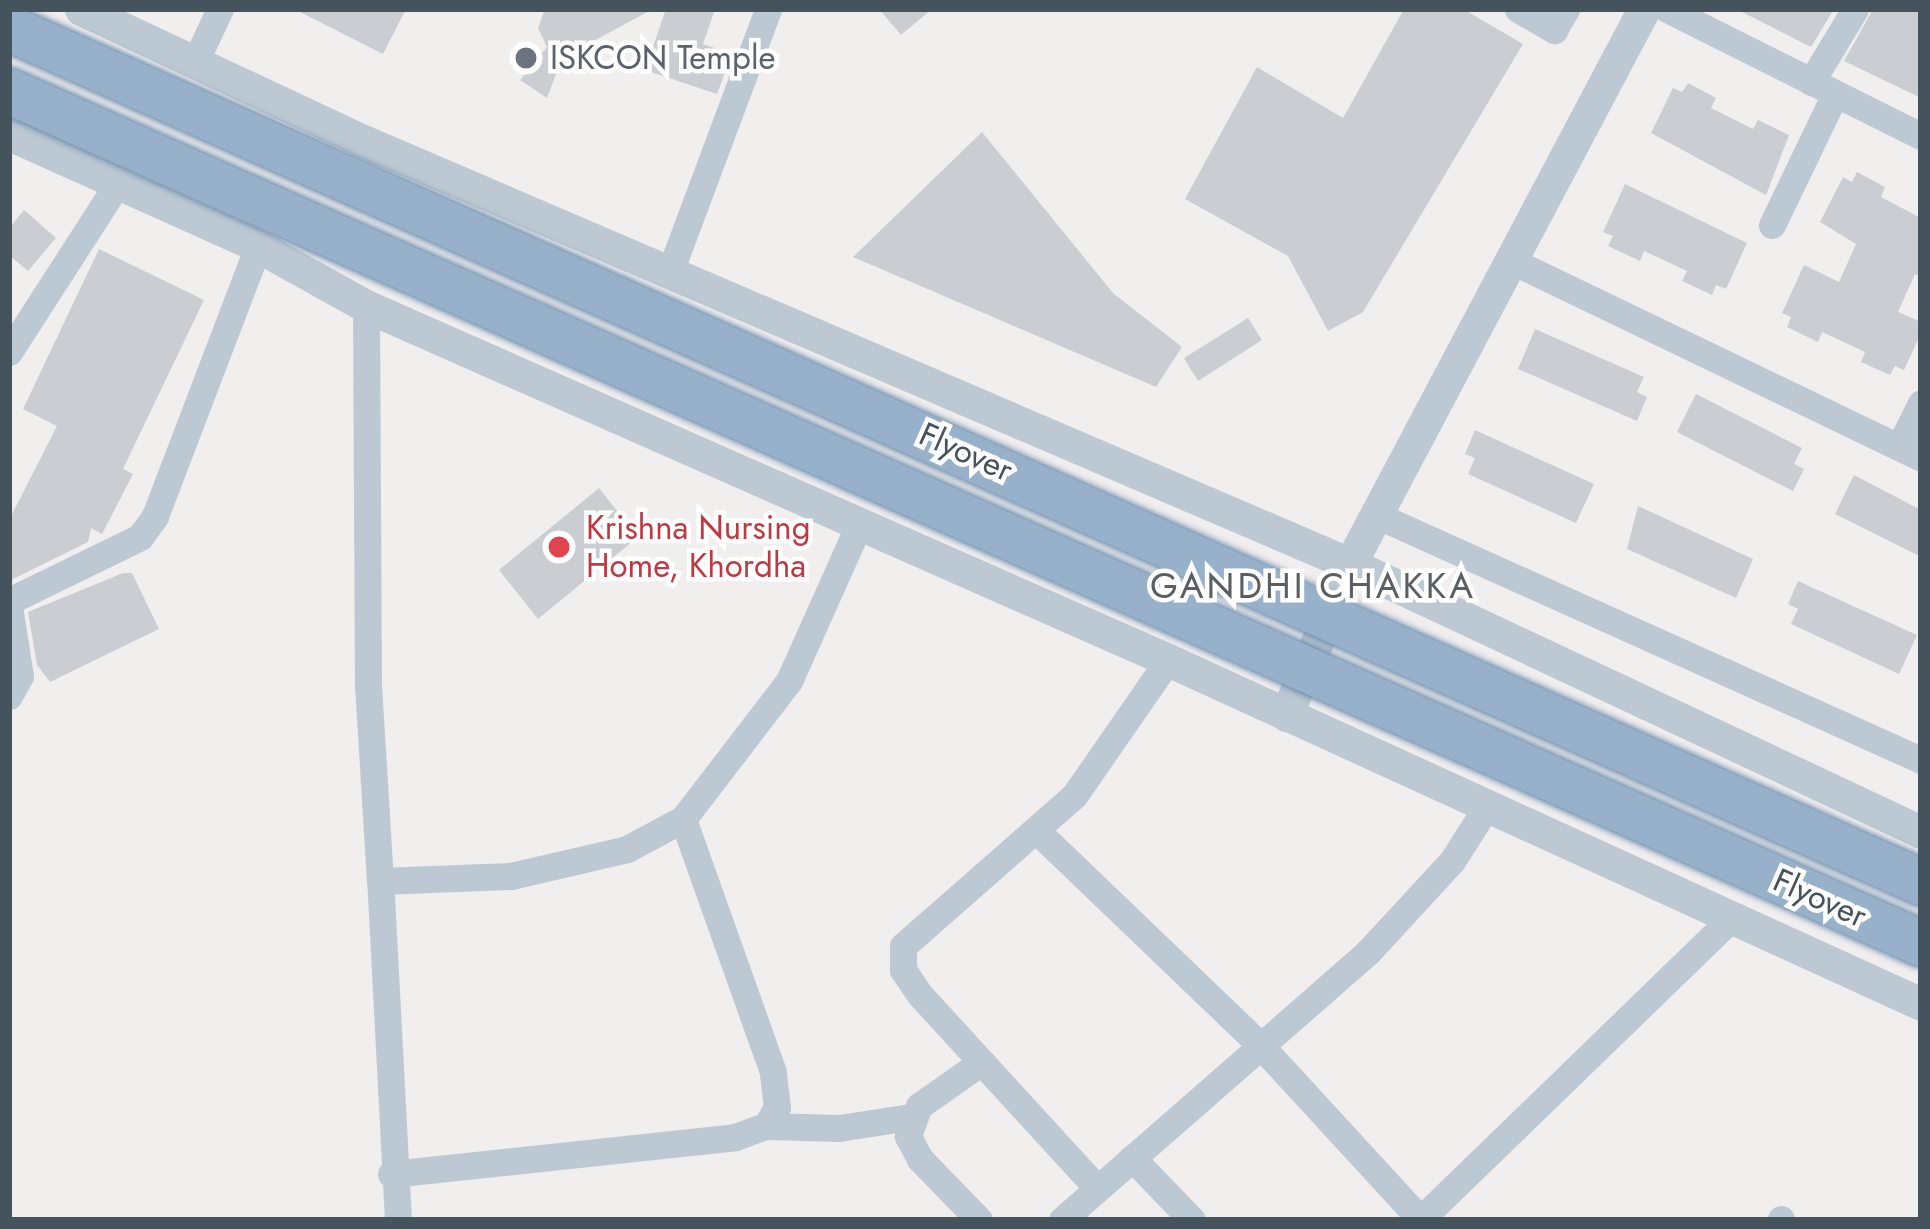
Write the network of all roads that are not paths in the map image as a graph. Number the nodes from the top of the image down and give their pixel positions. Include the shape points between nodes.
1 (81, 9) edge
2 (220, 9) edge
3 (768, 9) edge
4 (1517, 9) edge
5 (1566, 9) edge
6 (1644, 9) edge
7 (1666, 9) edge
8 (1855, 9) edge
9 (9, 28) edge
10 (196, 59) junction
11 (1822, 89) junction
12 (9, 91) edge
13 (9, 134) edge
14 (1921, 136) edge
15 (118, 183) junction
16 (1772, 225) dead end
17 (258, 246) junction
18 (1512, 261) junction
19 (671, 269) junction
20 (366, 306) junction
21 (9, 352) edge
22 (1921, 403) edge
23 (1910, 453) edge
24 (1376, 514) junction
25 (860, 522) junction
26 (1350, 564) junction
27 (9, 604) edge
28 (1168, 660) junction
29 (9, 696) edge
30 (1286, 715) junction
31 (1921, 760) edge
32 (1485, 809) junction
33 (683, 818) junction
34 (1921, 832) edge
35 (1039, 833) junction
36 (380, 880) junction
37 (1921, 882) edge
38 (1729, 921) junction
39 (1921, 943) edge
40 (1921, 1004) edge
41 (1260, 1045) junction
42 (980, 1063) junction
43 (910, 1117) junction
44 (766, 1126) junction
45 (1132, 1157) junction
46 (391, 1174) junction
47 (1097, 1188) junction
48 (398, 1220) edge
49 (979, 1220) edge
50 (1062, 1220) edge
51 (1192, 1220) edge
52 (1421, 1220) edge

1 - 10 street
2 - 10 street
3 - 19 street
4 - 5 street via 1554,30
6 - 18 street
7 - 11 street
8 - 11 street
9 - 37 highway, Flyover, bridge
10 - 19 street via 363,140
11 - 14 street
11 - 16 street
12 - 39 highway, Flyover, bridge
13 - 15 street
15 - 17 street
15 - 21 street
17 - 20 street
17 - 27 street via 155,516 129,543
18 - 23 street
18 - 24 street
19 - 26 street
20 - 25 street
20 - 36 street via 368,686
22 - 23 street
24 - 26 street
24 - 31 street
25 - 28 street
25 - 33 street via 789,681
26 - 30 street
26 - 34 street
27 - 29 street via 20,676
28 - 30 street
28 - 35 street
30 - 32 street
32 - 38 street
32 - 41 street via 1417,903
33 - 36 street via 627,849 511,876
33 - 44 street via 773,1072 777,1107
35 - 41 street
35 - 42 street via 903,946 903,970
36 - 46 street
38 - 40 street
38 - 52 street
41 - 45 street
41 - 52 street
42 - 43 street
42 - 47 street
43 - 44 street via 839,1128
43 - 49 street via 908,1136 920,1159
44 - 46 street
45 - 47 street
45 - 51 street
46 - 48 street
47 - 50 street

